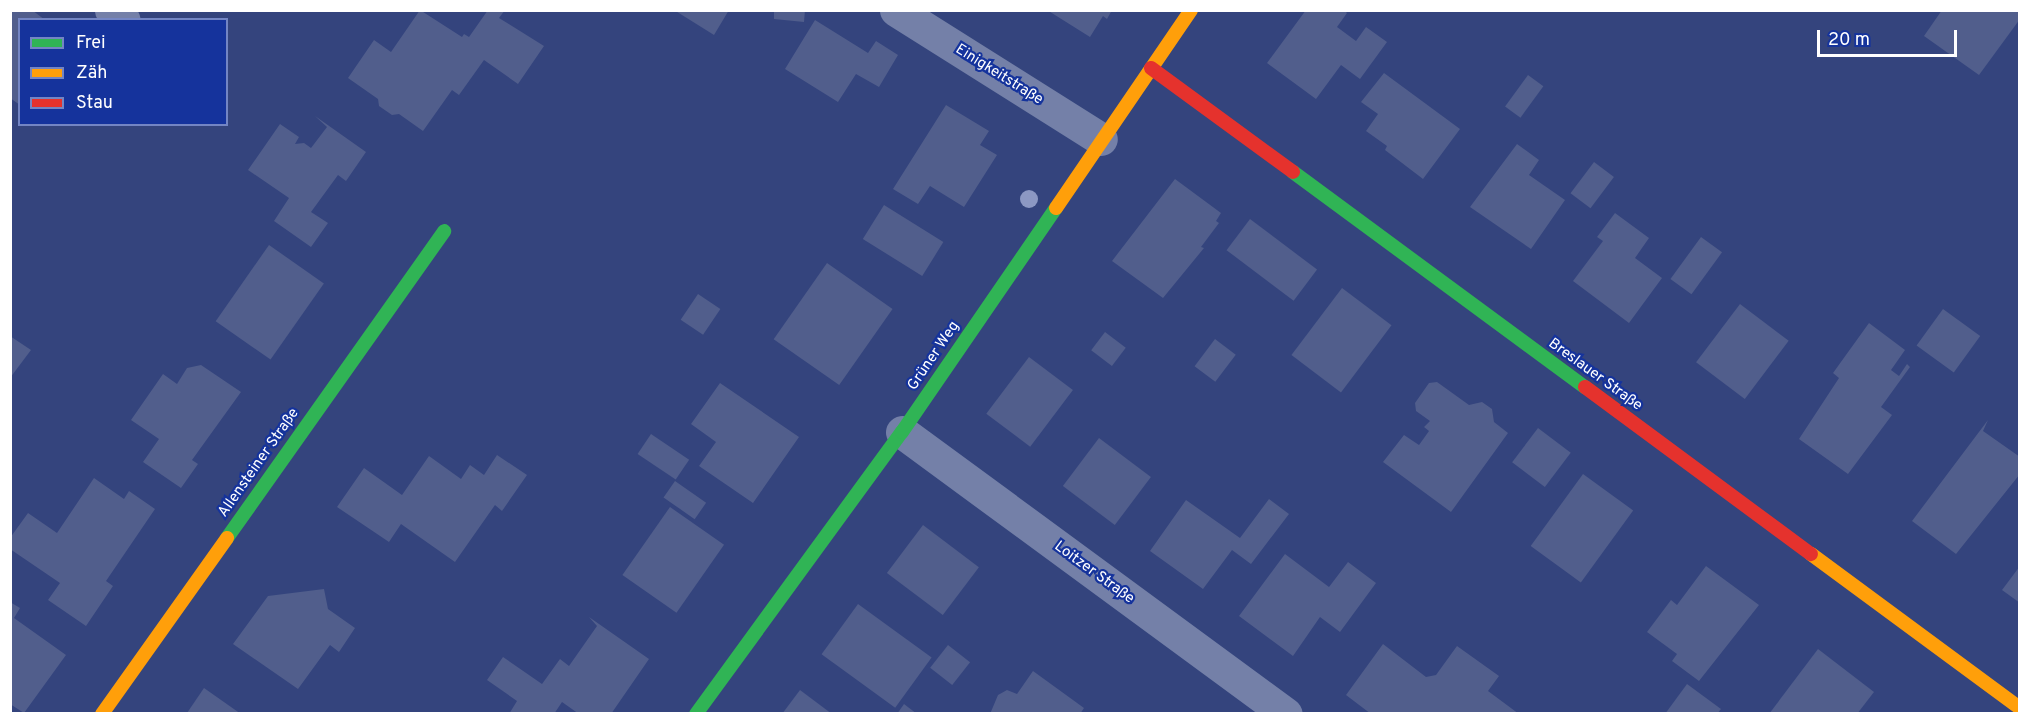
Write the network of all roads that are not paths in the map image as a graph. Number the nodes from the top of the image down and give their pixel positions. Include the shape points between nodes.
1 (896, 10) edge
2 (1191, 10) edge
3 (1151, 68) junction
4 (1101, 139) junction
5 (444, 231) dead end
6 (902, 432) junction
7 (2019, 708) edge
8 (102, 714) edge
9 (696, 714) edge
10 (1286, 714) edge

1 - 4 street, Einigkeitstraße
2 - 3 street, Grüner Weg
3 - 4 street, Grüner Weg
3 - 7 street, Breslauer Straße
4 - 6 street, Grüner Weg
5 - 8 street, Allensteiner Straße
6 - 9 street, Grüner Weg
6 - 10 street, Loitzer Straße

